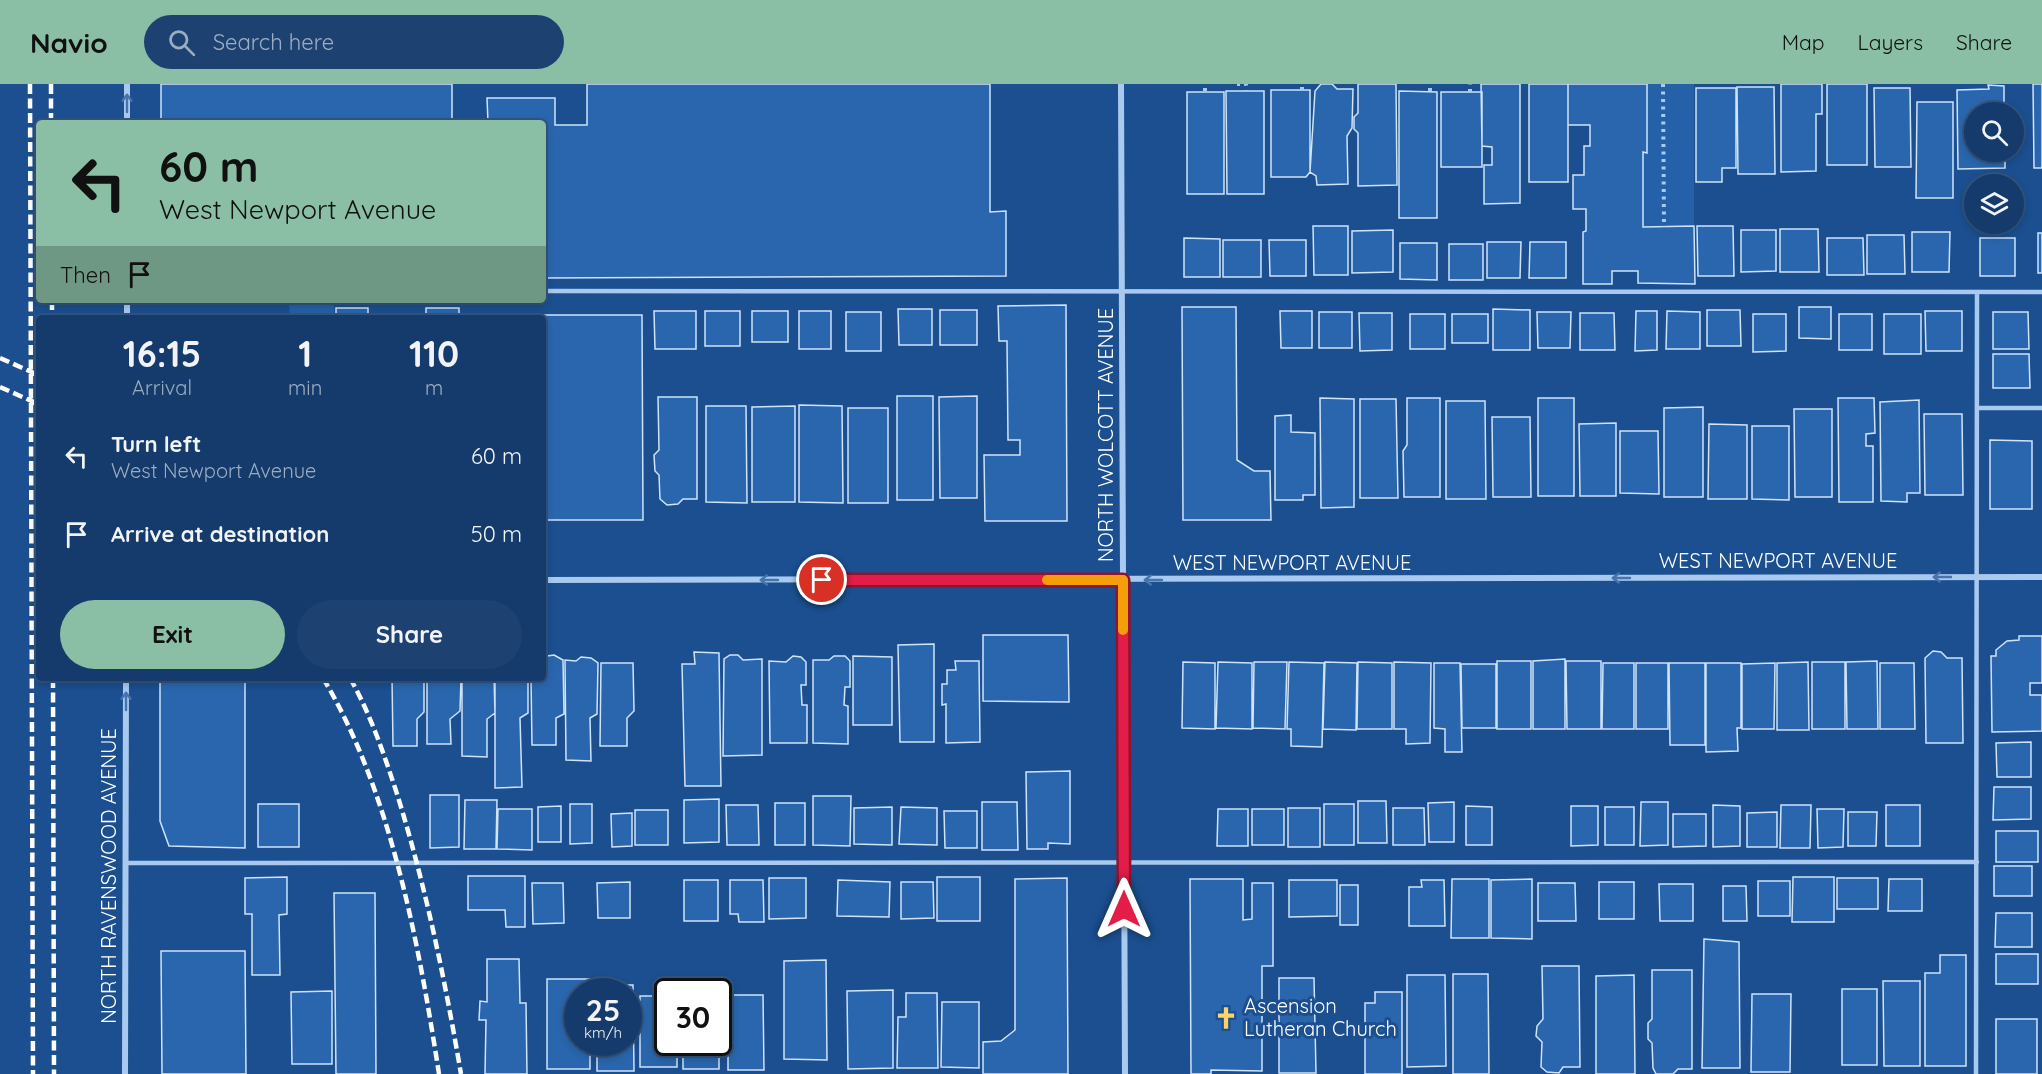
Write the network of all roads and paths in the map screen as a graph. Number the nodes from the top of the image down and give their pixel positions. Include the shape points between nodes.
1 (127, 84) edge
2 (1121, 84) edge
3 (1205, 84) edge
4 (1237, 84) edge
5 (1302, 84) edge
6 (1430, 84) edge
7 (1470, 84) edge
8 (1663, 84) edge
9 (1302, 90) dead end
10 (1205, 91) dead end
11 (1246, 91) dead end
12 (1430, 91) dead end
13 (1470, 92) dead end
14 (127, 120) edge
15 (1664, 226) dead end
16 (546, 291) edge
17 (1122, 291) junction
18 (1977, 292) junction
19 (2042, 292) edge
20 (1977, 408) junction
21 (2042, 408) edge
22 (1977, 577) junction
23 (2042, 577) edge
24 (546, 580) edge
25 (1123, 580) junction
26 (126, 681) edge
27 (1124, 862) junction
28 (1977, 862) junction
29 (126, 863) junction
30 (125, 1074) edge
31 (1125, 1074) edge
32 (1976, 1074) edge

14 -> 1 street
2 - 17 street, NORTH WOLCOTT AVENUE
3 - 10 path
4 - 11 path via 1246,84
5 - 9 path
6 - 12 path
7 - 13 path
8 - 15 path
16 - 17 lane
17 - 18 lane
17 - 25 street, NORTH WOLCOTT AVENUE
18 - 19 lane
18 - 20 lane
20 - 21 lane
20 - 22 lane
22 - 23 street, WEST NEWPORT AVENUE
22 -> 25 street, WEST NEWPORT AVENUE
22 - 28 lane
25 -> 24 street, WEST NEWPORT AVENUE
25 - 27 street, NORTH WOLCOTT AVENUE
29 -> 26 street, NORTH RAVENSWOOD AVENUE
27 - 28 lane
27 - 29 lane
27 - 31 street, NORTH WOLCOTT AVENUE
28 - 32 lane
29 - 30 street, NORTH RAVENSWOOD AVENUE

